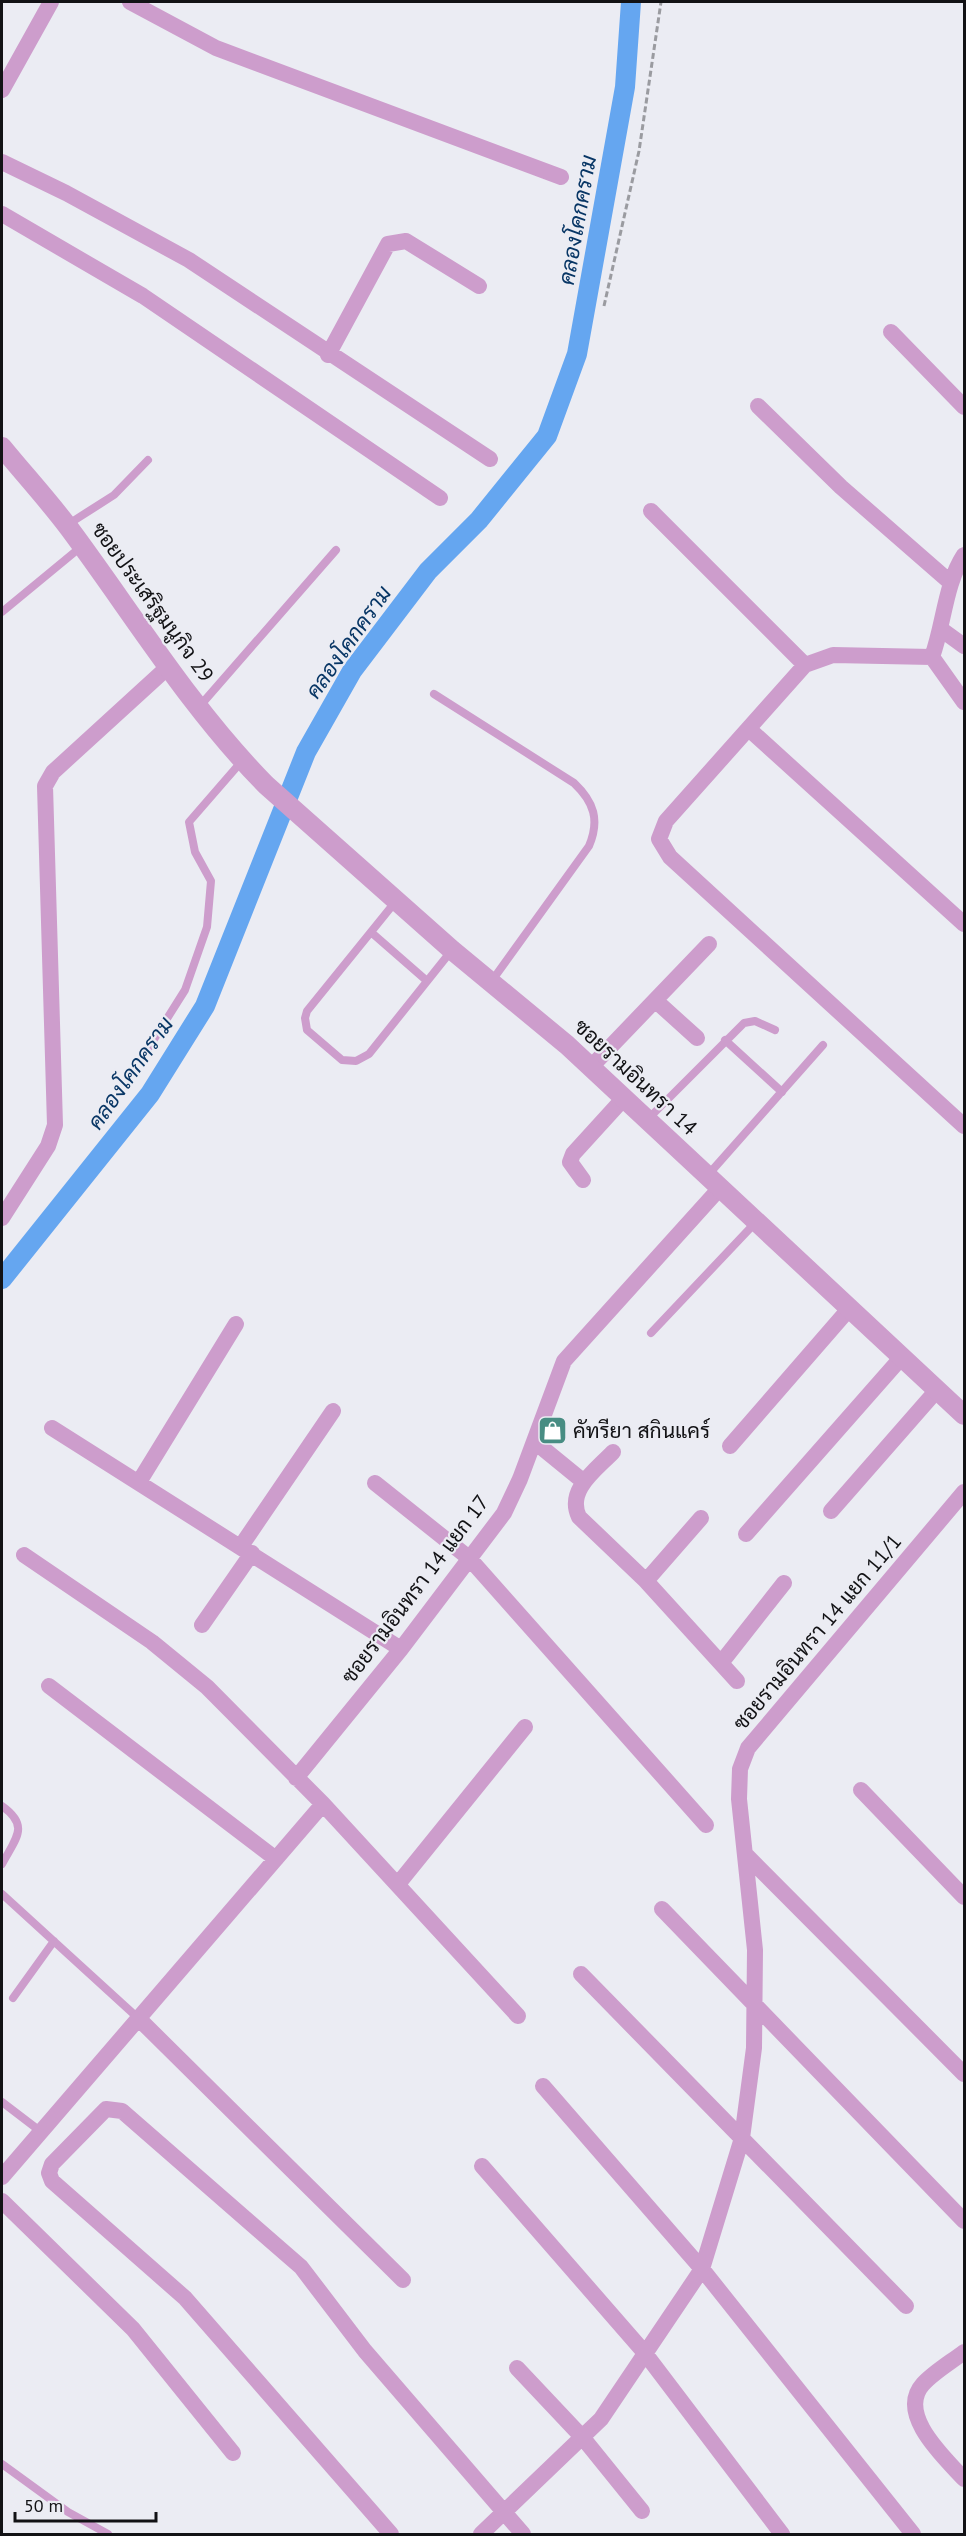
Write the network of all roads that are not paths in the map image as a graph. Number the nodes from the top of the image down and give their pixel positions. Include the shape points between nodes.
1 (51, 2) edge
2 (130, 2) edge
3 (2, 90) edge
4 (2, 162) edge
5 (561, 177) dead end
6 (2, 214) edge
7 (479, 286) dead end
8 (891, 332) dead end
9 (328, 355) junction
10 (758, 406) dead end
11 (964, 407) edge
12 (2, 447) edge
13 (490, 459) dead end
14 (148, 460) dead end
15 (440, 498) dead end
16 (651, 511) dead end
17 (67, 525) junction
18 (82, 546) junction
19 (336, 550) dead end
20 (964, 555) edge
21 (951, 583) junction
22 (2, 612) edge
23 (942, 630) junction
24 (964, 646) edge
25 (932, 657) junction
26 (805, 665) junction
27 (168, 667) junction
28 (434, 694) dead end
29 (964, 702) edge
30 (199, 707) junction
31 (750, 730) junction
32 (242, 760) junction
33 (266, 785) joint
34 (396, 902) junction
35 (964, 924) edge
36 (372, 933) junction
37 (709, 944) dead end
38 (452, 950) junction
39 (427, 981) junction
40 (491, 982) junction
41 (656, 1001) junction
42 (775, 1030) dead end
43 (697, 1038) dead end
44 (725, 1041) junction
45 (823, 1045) dead end
46 (146, 1052) dead end
47 (591, 1067) junction
48 (782, 1092) junction
49 (624, 1098) junction
50 (647, 1120) junction
51 (964, 1126) edge
52 (583, 1180) dead end
53 (714, 1182) junction
54 (2, 1218) edge
55 (756, 1222) junction
56 (849, 1309) junction
57 (236, 1324) dead end
58 (651, 1333) dead end
59 (901, 1358) junction
60 (937, 1390) junction
61 (333, 1411) dead end
62 (964, 1415) edge
63 (52, 1428) dead end
64 (535, 1442) junction
65 (730, 1446) dead end
66 (613, 1452) dead end
67 (139, 1482) junction
68 (584, 1482) junction
69 (375, 1483) dead end
70 (964, 1492) edge
71 (831, 1511) dead end
72 (701, 1518) dead end
73 (746, 1534) dead end
74 (246, 1549) junction
75 (24, 1555) dead end
76 (469, 1558) junction
77 (646, 1581) junction
78 (784, 1583) dead end
79 (202, 1625) dead end
80 (401, 1649) junction
81 (721, 1663) junction
82 (737, 1681) dead end
83 (50, 1686) dead end
84 (525, 1726) dead end
85 (296, 1778) junction
86 (861, 1790) dead end
87 (323, 1804) junction
88 (2, 1806) edge
89 (706, 1825) dead end
90 (747, 1856) junction
91 (276, 1859) junction
92 (2, 1864) edge
93 (398, 1884) junction
94 (2, 1894) edge
95 (964, 1897) edge
96 (662, 1909) dead end
97 (54, 1941) junction
98 (581, 1974) dead end
99 (13, 1998) dead end
100 (756, 2006) junction
101 (518, 2016) dead end
102 (138, 2018) junction
103 (964, 2074) edge
104 (543, 2086) dead end
105 (2, 2102) edge
106 (40, 2131) junction
107 (742, 2138) junction
108 (482, 2166) dead end
109 (2, 2177) edge
110 (2, 2201) edge
111 (964, 2221) edge
112 (706, 2255) junction
113 (403, 2280) dead end
114 (906, 2306) dead end
115 (644, 2352) junction
116 (964, 2352) edge
117 (517, 2368) dead end
118 (583, 2438) junction
119 (233, 2453) dead end
120 (2, 2464) edge
121 (964, 2479) edge
122 (642, 2511) dead end
123 (506, 2513) junction
124 (108, 2535) edge
125 (391, 2535) edge
126 (482, 2535) edge
127 (524, 2535) edge
128 (783, 2535) edge
129 (913, 2535) edge

1 - 3 street
2 - 5 street via 216,48
4 - 9 street via 189,261
6 - 15 street via 143,296
7 - 9 street via 406,241 392,242
8 - 11 street
9 - 13 street
10 - 21 street via 841,487
12 - 17 street, ซอยประเสริฐมนูกิจ 29
14 - 17 lane via 114,495
16 - 26 street
17 - 18 street, ซอยประเสริฐมนูกิจ 29
18 - 22 lane
18 - 27 street, ซอยประเสริฐมนูกิจ 29
19 - 30 lane
20 - 21 street
21 - 23 street
23 - 24 street
23 - 25 street
25 - 26 street via 833,655
25 - 29 street
26 - 31 street
27 - 30 street, ซอยประเสริฐมนูกิจ 29
27 - 54 street via 53,772 45,786 55,1125 48,1146
28 - 40 lane via 574,783 588,796 594,810 596,830 589,846
30 - 32 street, ซอยประเสริฐมนูกิจ 29
31 - 35 street
31 - 51 street via 666,821 660,839 663,847 678,865
32 - 33 street, ซอยประเสริฐมนูกิจ 29
32 - 46 lane via 189,822 195,852 211,881 207,927 185,990
33 - 34 street, ซอยรามอินทรา 14
34 - 36 lane
34 - 38 street, ซอยรามอินทรา 14
36 - 39 lane
36 - 39 lane via 307,1011 305,1024 316,1037 345,1062 363,1058
37 - 41 street
38 - 39 lane
38 - 40 street, ซอยรามอินทรา 14
40 - 47 street, ซอยรามอินทรา 14
41 - 43 street
41 - 47 street
42 - 44 lane via 750,1021
44 - 48 lane
44 - 50 lane
45 - 48 lane
47 - 49 street, ซอยรามอินทรา 14
48 - 53 lane
49 - 50 street, ซอยรามอินทรา 14
49 - 52 street via 573,1154 570,1162
50 - 53 street, ซอยรามอินทรา 14
53 - 55 street, ซอยรามอินทรา 14
53 - 64 street, ซอยรามอินทรา 14 แยก 17 via 564,1361
55 - 56 street, ซอยรามอินทรา 14
55 - 58 lane
56 - 59 street, ซอยรามอินทรา 14
56 - 65 street
57 - 67 street
59 - 60 street, ซอยรามอินทรา 14
59 - 73 street
60 - 62 street, ซอยรามอินทรา 14
60 - 71 street
61 - 74 street
63 - 67 street
64 - 68 street
64 - 76 street, ซอยรามอินทรา 14 แยก 17 via 504,1513
66 - 68 street
67 - 74 street
68 - 77 street via 573,1506 579,1517
69 - 76 street
70 - 90 street, ซอยรามอินทรา 14 แยก 11/1 via 748,1748 740,1769 739,1799
72 - 77 street
74 - 79 street
74 - 80 street
75 - 85 street via 152,1642 207,1687
76 - 80 street, ซอยรามอินทรา 14 แยก 17
76 - 89 street
77 - 81 street
78 - 81 street
80 - 85 street, ซอยรามอินทรา 14 แยก 17
81 - 82 street
83 - 91 street
84 - 93 street
85 - 87 street
86 - 95 street
87 - 91 street
87 - 93 street
88 - 92 lane via 16,1816 19,1825
90 - 100 street, ซอยรามอินทรา 14 แยก 11/1
90 - 103 street
91 - 102 street
93 - 101 street
94 - 97 lane
96 - 100 street
97 - 99 lane
97 - 102 lane
98 - 107 street
100 - 107 street, ซอยรามอินทรา 14 แยก 11/1
100 - 111 street
102 - 106 street
102 - 113 street
104 - 112 street
105 - 106 lane
106 - 109 street
107 - 112 street, ซอยรามอินทรา 14 แยก 11/1
107 - 114 street
108 - 115 street
110 - 119 street via 133,2329
112 - 115 street, ซอยรามอินทรา 14 แยก 11/1
112 - 129 street
115 - 118 street, ซอยรามอินทรา 14 แยก 11/1 via 601,2419
115 - 128 street
116 - 121 street via 922,2385 915,2400 915,2416 934,2446
117 - 118 street
118 - 122 street
118 - 123 street, ซอยรามอินทรา 14 แยก 11/1
120 - 124 lane via 68,2512
123 - 125 street via 365,2351 301,2267 122,2110 106,2109 52,2164 52,2181 185,2298
123 - 126 street, ซอยรามอินทรา 14 แยก 11/1
123 - 127 street

